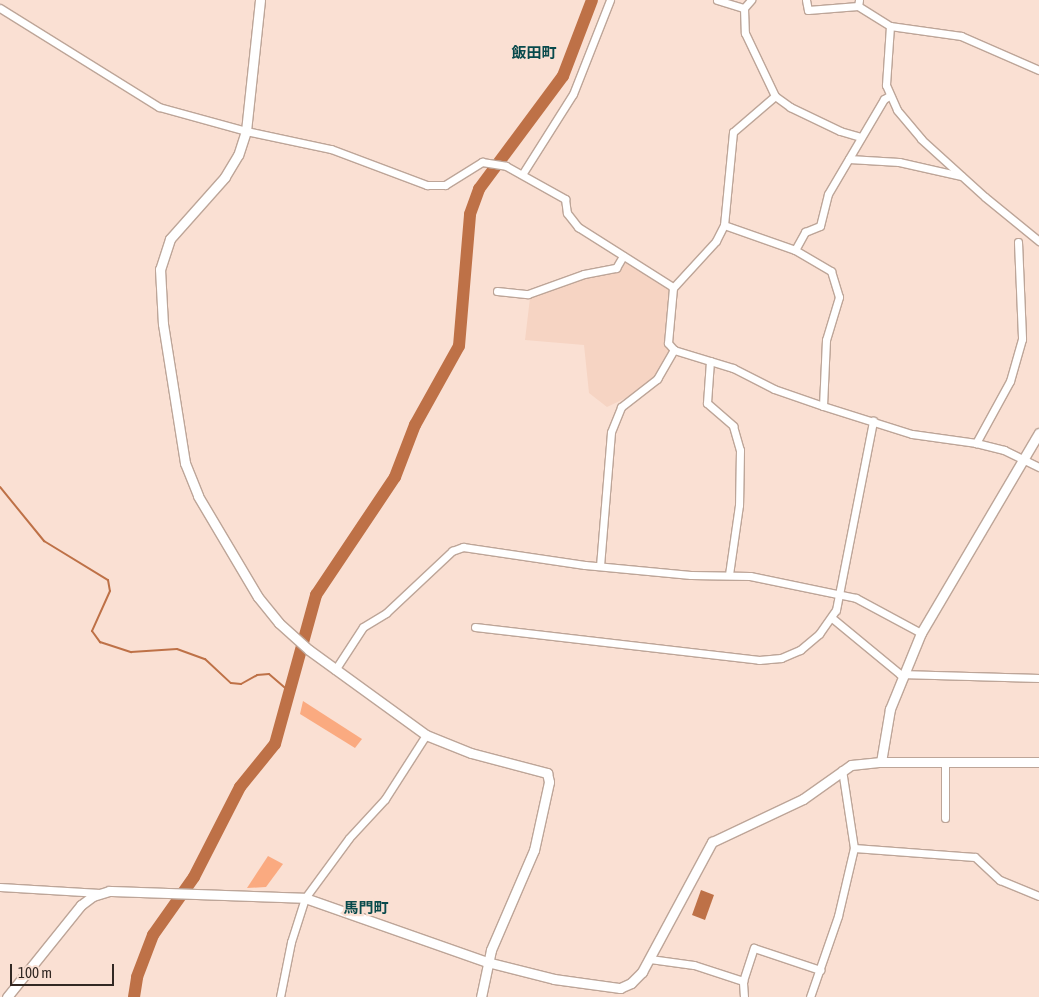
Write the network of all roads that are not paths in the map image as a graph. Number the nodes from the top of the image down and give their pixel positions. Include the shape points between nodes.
1 (260, 0) edge
2 (610, 0) edge
3 (717, 0) edge
4 (751, 0) edge
5 (806, 0) edge
6 (859, 3) edge
7 (0, 8) edge
8 (744, 8) junction
9 (890, 26) junction
10 (1039, 70) edge
11 (775, 96) junction
12 (889, 96) junction
13 (246, 131) junction
14 (861, 138) junction
15 (849, 159) junction
16 (523, 173) junction
17 (962, 176) junction
18 (724, 225) junction
19 (1038, 238) edge
20 (1018, 242) dead end
21 (795, 250) junction
22 (623, 256) junction
23 (673, 287) junction
24 (497, 291) dead end
25 (674, 350) junction
26 (710, 361) junction
27 (823, 406) junction
28 (873, 421) junction
29 (1039, 433) edge
30 (976, 443) junction
31 (1022, 459) junction
32 (1039, 467) edge
33 (600, 566) junction
34 (729, 574) junction
35 (840, 596) junction
36 (832, 618) junction
37 (476, 627) dead end
38 (921, 633) junction
39 (335, 670) junction
40 (904, 674) junction
41 (1039, 678) edge
42 (426, 735) junction
43 (881, 762) junction
44 (945, 762) junction
45 (1039, 762) edge
46 (842, 770) junction
47 (945, 818) dead end
48 (854, 848) junction
49 (0, 887) edge
50 (100, 893) junction
51 (1039, 896) edge
52 (305, 898) junction
53 (650, 959) junction
54 (487, 962) junction
55 (820, 970) junction
56 (743, 982) junction
57 (7, 997) edge
58 (280, 997) edge
59 (481, 997) edge
60 (744, 997) edge
61 (810, 997) edge

1 - 13 street
2 - 16 street via 573,94
3 - 8 street
4 - 8 street
5 - 6 street via 808,10
6 - 9 street
7 - 13 street via 151,103
8 - 11 street via 745,32
9 - 10 street via 962,36
9 - 12 street via 886,85
11 - 14 street via 831,127
11 - 18 street via 733,132
12 - 14 street
12 - 17 street via 922,138
13 - 16 street via 331,148 427,185 445,185 488,161
13 - 39 street via 238,155 225,177 170,239 160,269 163,324 185,463 198,496 258,597 280,623
14 - 15 street
15 - 17 street via 899,162
15 - 21 street via 828,194 820,226 805,232
16 - 22 street via 564,199 567,213 578,227
17 - 19 street
18 - 21 street
18 - 23 street via 716,241
20 - 30 street via 1022,339 1010,381
21 - 27 street via 831,271 840,297 826,340
22 - 23 street
22 - 24 street via 616,268 584,274 528,294
23 - 25 street via 668,344
25 - 26 street
25 - 33 street via 658,379 621,407 611,432 605,472
26 - 27 street
26 - 34 street via 707,403 733,426 740,450 739,505
27 - 28 street
28 - 30 street via 912,434
28 - 35 street
29 - 31 street
30 - 31 street
31 - 32 street
31 - 38 street
33 - 34 street via 691,575
33 - 39 street via 530,559 463,547 457,549 386,613 363,627
34 - 35 street
35 - 36 street
35 - 38 street via 866,602
36 - 37 street via 800,650 780,658 759,660
36 - 40 street via 884,663
38 - 40 street
39 - 42 street
40 - 41 street
40 - 43 street via 886,722
42 - 52 street via 385,799 349,838
42 - 54 street via 471,753 540,769 548,777 534,850
43 - 44 street
43 - 46 street via 851,765
44 - 45 street
44 - 47 street
46 - 48 street
46 - 53 street via 804,799 712,842
48 - 51 street via 975,857 1000,880
48 - 55 street via 838,916
49 - 50 street
50 - 52 street
50 - 57 street via 81,905
52 - 54 street
52 - 58 street via 290,942
53 - 54 street via 631,983 615,988 554,979
53 - 56 street via 694,965
54 - 59 street
55 - 56 street via 754,948
55 - 61 street
56 - 60 street

